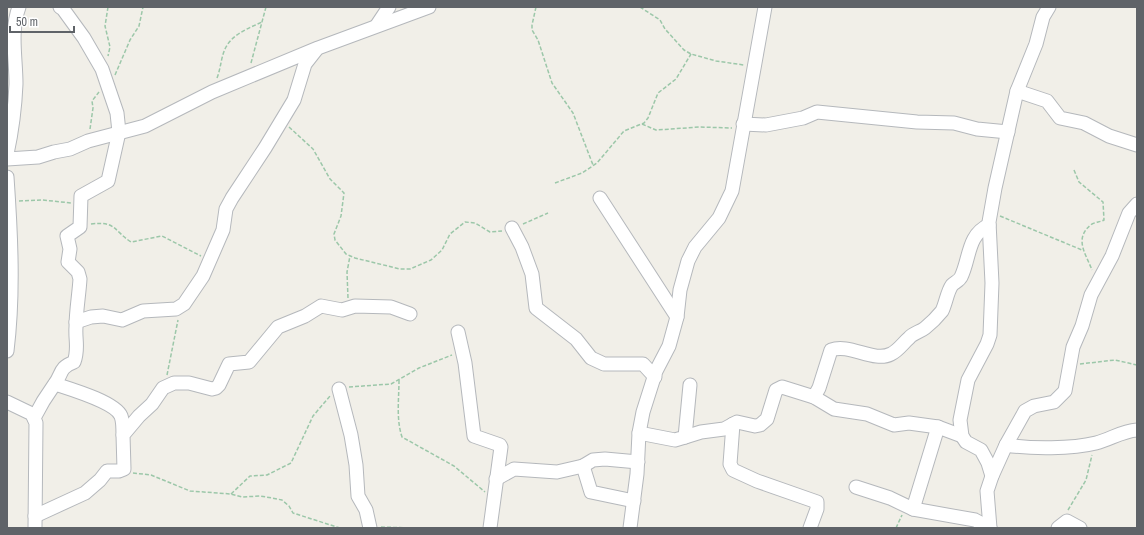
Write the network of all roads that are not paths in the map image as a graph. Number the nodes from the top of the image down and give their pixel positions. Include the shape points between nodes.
1 (20, 7) edge
2 (60, 7) edge
3 (389, 7) edge
4 (429, 7) edge
5 (765, 7) edge
6 (1049, 7) edge
7 (377, 25) junction
8 (10, 36) edge
9 (318, 48) junction
10 (1017, 90) junction
11 (743, 126) junction
12 (119, 132) junction
13 (1008, 132) junction
14 (1137, 145) edge
15 (7, 154) edge
16 (7, 159) edge
17 (7, 177) edge
18 (600, 198) dead end
19 (8, 202) edge
20 (1137, 204) edge
21 (990, 219) junction
22 (512, 228) road end
23 (410, 314) dead end
24 (677, 316) junction
25 (76, 322) junction
26 (458, 332) dead end
27 (7, 351) edge
28 (655, 377) junction
29 (55, 384) junction
30 (690, 385) dead end
31 (339, 389) dead end
32 (814, 397) junction
33 (7, 403) edge
34 (34, 418) junction
35 (732, 424) junction
36 (938, 427) junction
37 (1137, 430) edge
38 (639, 433) junction
39 (123, 435) junction
40 (962, 436) junction
41 (685, 437) junction
42 (1006, 445) junction
43 (638, 462) junction
44 (583, 466) junction
45 (992, 476) junction
46 (496, 479) junction
47 (856, 487) dead end
48 (634, 501) junction
49 (909, 507) junction
50 (35, 522) edge
51 (1061, 525) edge
52 (370, 528) edge
53 (490, 528) edge
54 (630, 528) edge
55 (810, 528) edge
56 (990, 528) edge
57 (1080, 528) edge

1 - 8 street
2 - 12 street via 84,38 102,69 117,113
3 - 7 street
4 - 7 street
5 - 11 street
6 - 10 street
7 - 9 street
8 - 15 street via 16,83 14,124
9 - 12 street via 212,92 145,126
9 - 25 street via 305,64 294,100 226,209 223,230 203,276 180,308 143,311 122,320 103,316
10 - 13 street
10 - 14 street via 1047,101 1060,118 1084,123 1109,136
11 - 13 street via 804,118 817,112 954,123 977,129
11 - 24 street via 732,191 719,218 695,247 688,261 680,290
12 - 16 street via 38,158
12 - 25 street via 108,181 81,196 81,225 67,236 70,249 68,262 78,272 80,280
13 - 21 street
17 - 19 street
18 - 24 street
19 - 27 street via 11,321
20 - 42 street via 1129,213 1112,256 1090,295 1074,347 1065,391 1051,403 1028,408
21 - 32 street via 974,238 960,278 951,286 941,312 899,349 884,357 833,349
21 - 40 street via 990,335 968,380 960,420
22 - 28 street via 532,274 536,308 576,339 591,358 604,364 644,364
23 - 39 street via 391,307 363,306 338,310 321,306 278,327 251,361 229,364 216,388 189,383 174,383 163,388
24 - 28 street via 669,346
25 - 29 street via 78,346 74,362 63,367
26 - 46 street via 465,363 474,436 501,447
28 - 38 street
29 - 34 street via 44,398
29 - 39 street via 91,396 118,412 122,417
30 - 41 street
31 - 52 street via 351,434 358,496 366,510
32 - 35 street via 780,388 776,390 767,419 763,423 755,426 740,422
32 - 36 street via 834,409 867,414 894,425 909,423
33 - 34 street via 26,410
34 - 50 street
35 - 41 street via 724,429
35 - 55 street via 733,470 817,502
36 - 40 street
36 - 49 street
37 - 42 street via 1121,432 1094,443 1029,448
38 - 41 street via 675,440
38 - 43 street
39 - 50 street via 122,470 107,471 85,493
40 - 45 street via 966,442 981,450
42 - 45 street
43 - 44 street via 605,459 593,460
43 - 48 street
44 - 46 street via 557,472 514,469
44 - 48 street via 591,492
45 - 56 street via 987,491
46 - 53 street
47 - 49 street
48 - 54 street
49 - 56 street via 975,520
51 - 57 street via 1073,523

